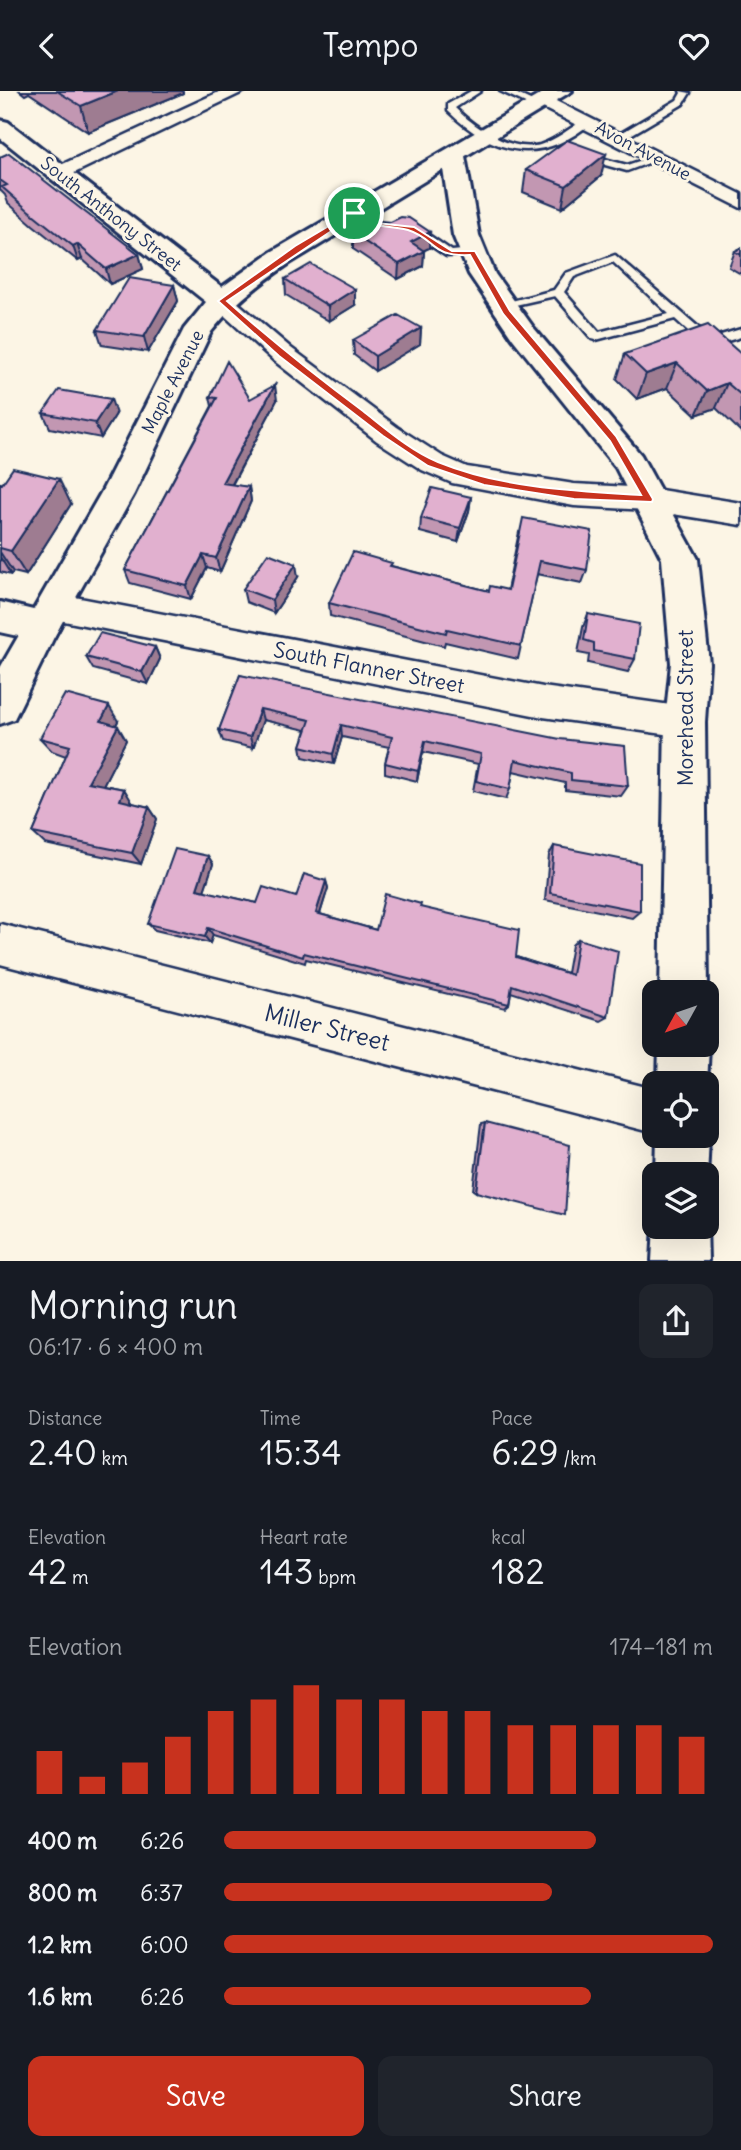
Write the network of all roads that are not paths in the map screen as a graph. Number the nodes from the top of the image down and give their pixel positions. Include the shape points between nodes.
1 (236, 91) edge
2 (477, 91) edge
3 (504, 91) edge
4 (684, 91) edge
5 (547, 99) edge
6 (587, 122) junction
7 (0, 127) edge
8 (485, 136) junction
9 (620, 138) junction
10 (547, 145) junction
11 (453, 156) junction
12 (657, 158) junction
13 (59, 173) junction
14 (741, 202) edge
15 (354, 213) junction
16 (472, 252) junction
17 (558, 292) junction
18 (222, 301) junction
19 (502, 306) junction
20 (677, 315) junction
21 (741, 333) edge
22 (709, 342) junction
23 (727, 361) edge
24 (649, 499) junction
25 (741, 514) edge
26 (47, 616) junction
27 (0, 617) edge
28 (0, 707) edge
29 (685, 722) junction
30 (0, 944) edge
31 (684, 980) edge
32 (642, 1108) edge
33 (681, 1239) edge
34 (680, 1261) edge

1 - 13 street
2 - 8 lane via 451,109
3 - 5 lane
4 - 9 lane via 680,102
5 - 6 street, Avon Avenue
5 - 8 main road, Maple Avenue
6 - 9 street, Avon Avenue
6 - 10 lane
7 - 13 main road, South Anthony Street
8 - 10 lane via 528,149
8 - 11 main road, Maple Avenue
9 - 12 street, Avon Avenue
10 - 12 lane via 619,167
11 - 15 main road, Maple Avenue
11 - 16 main road, Morehead Street
12 - 14 street, Avon Avenue
13 - 18 main road, South Anthony Street
15 - 16 lane via 374,225 412,229 450,254
15 - 18 main road, Maple Avenue
16 - 19 main road, Morehead Street
17 - 19 lane
17 - 20 lane via 596,336
17 - 20 lane via 570,275 615,258
18 - 24 street via 293,362 432,463 484,481 574,495
18 - 26 main road, Maple Avenue via 198,329 117,494
19 - 24 main road, Morehead Street via 613,439
20 - 22 lane
21 - 22 lane
22 - 23 lane
24 - 25 street
24 - 29 main road, Morehead Street via 680,559 690,663
26 - 27 main road, South Flanner Street
26 - 28 main road, Maple Avenue
26 - 29 street, South Flanner Street via 542,702
29 - 31 main road, Morehead Street
30 - 32 street, Miller Street
33 - 34 main road

